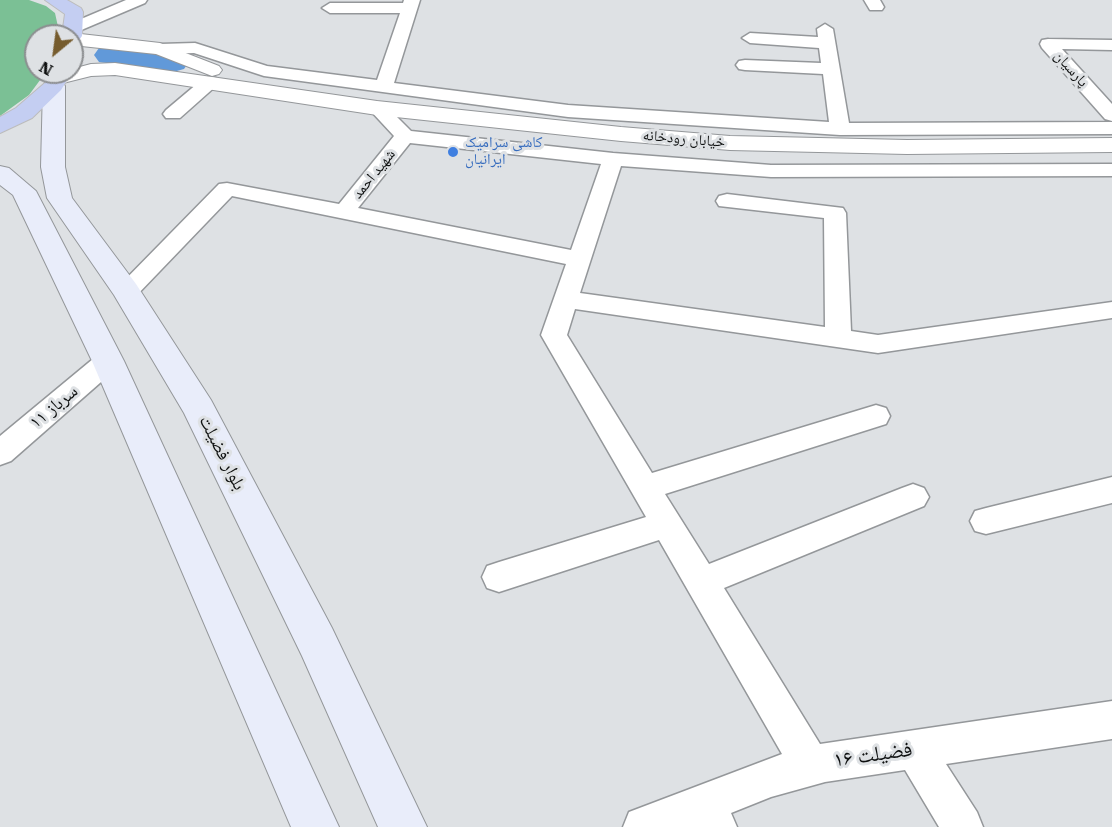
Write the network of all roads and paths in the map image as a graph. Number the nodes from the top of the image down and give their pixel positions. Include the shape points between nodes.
1 (139, 0) edge
2 (65, 2) edge
3 (411, 4) edge
4 (330, 8) dead end
5 (73, 24) edge
6 (84, 28) edge
7 (84, 36) edge
8 (750, 38) dead end
9 (1112, 45) edge
10 (160, 50) junction
11 (745, 65) dead end
12 (831, 69) junction
13 (84, 72) edge
14 (210, 82) junction
15 (53, 84) edge
16 (58, 84) edge
17 (258, 89) junction
18 (381, 98) junction
19 (453, 107) junction
20 (173, 114) dead end
21 (1112, 115) edge
22 (0, 126) edge
23 (1112, 128) edge
24 (840, 129) junction
25 (405, 136) junction
26 (1112, 145) edge
27 (613, 159) junction
28 (1112, 170) edge
29 (0, 173) edge
30 (727, 201) dead end
31 (344, 212) junction
32 (580, 258) junction
33 (126, 291) junction
34 (566, 299) junction
35 (1112, 310) edge
36 (838, 340) junction
37 (108, 361) junction
38 (876, 416) dead end
39 (0, 453) edge
40 (644, 488) junction
41 (1112, 490) edge
42 (913, 496) dead end
43 (986, 522) dead end
44 (667, 524) junction
45 (499, 577) dead end
46 (701, 582) junction
47 (1108, 726) edge
48 (915, 750) junction
49 (811, 766) junction
50 (711, 815) edge
51 (405, 824) edge
52 (315, 827) edge
53 (644, 827) edge
54 (962, 827) edge

1 - 6 street
2 - 5 highway via 74,12
3 - 4 street
3 - 18 street
7 - 10 street
8 - 12 street via 826,36
9 - 21 street, پارسیان via 1048,44
10 - 17 street
10 - 18 street via 195,48 264,71
11 - 12 street
12 - 24 street
13 - 14 street via 116,69
14 - 17 street
14 - 20 street
15 - 22 highway via 24,113
16 - 33 main road, بلوار فضیلت via 53,167 60,198
17 - 18 street, خیابان رودخانه
18 - 19 street, خیابان رودخانه
18 - 25 street
19 - 24 street
19 - 26 street, خیابان رودخانه via 730,143 907,147
23 - 24 street
25 - 27 street
25 - 31 street, شهید احمد
27 - 28 street via 771,171
27 - 32 street
29 - 37 main road via 24,191
30 - 36 street via 835,213
31 - 32 street
31 - 33 street via 227,189
32 - 34 street
33 - 51 main road, بلوار فضیلت via 199,409
34 - 36 street
34 - 40 street via 554,335
35 - 36 street via 878,344
37 - 39 street, سرباز ۱۱
37 - 52 main road
38 - 40 street
40 - 44 street
41 - 43 street
42 - 46 street
44 - 45 street
44 - 46 street
46 - 49 street
47 - 48 street, فضیلت ۱۶
48 - 49 street, فضیلت ۱۶
48 - 54 street
49 - 50 street, فضیلت ۱۶ via 771,777
50 - 53 street, فضیلت ۱۶

